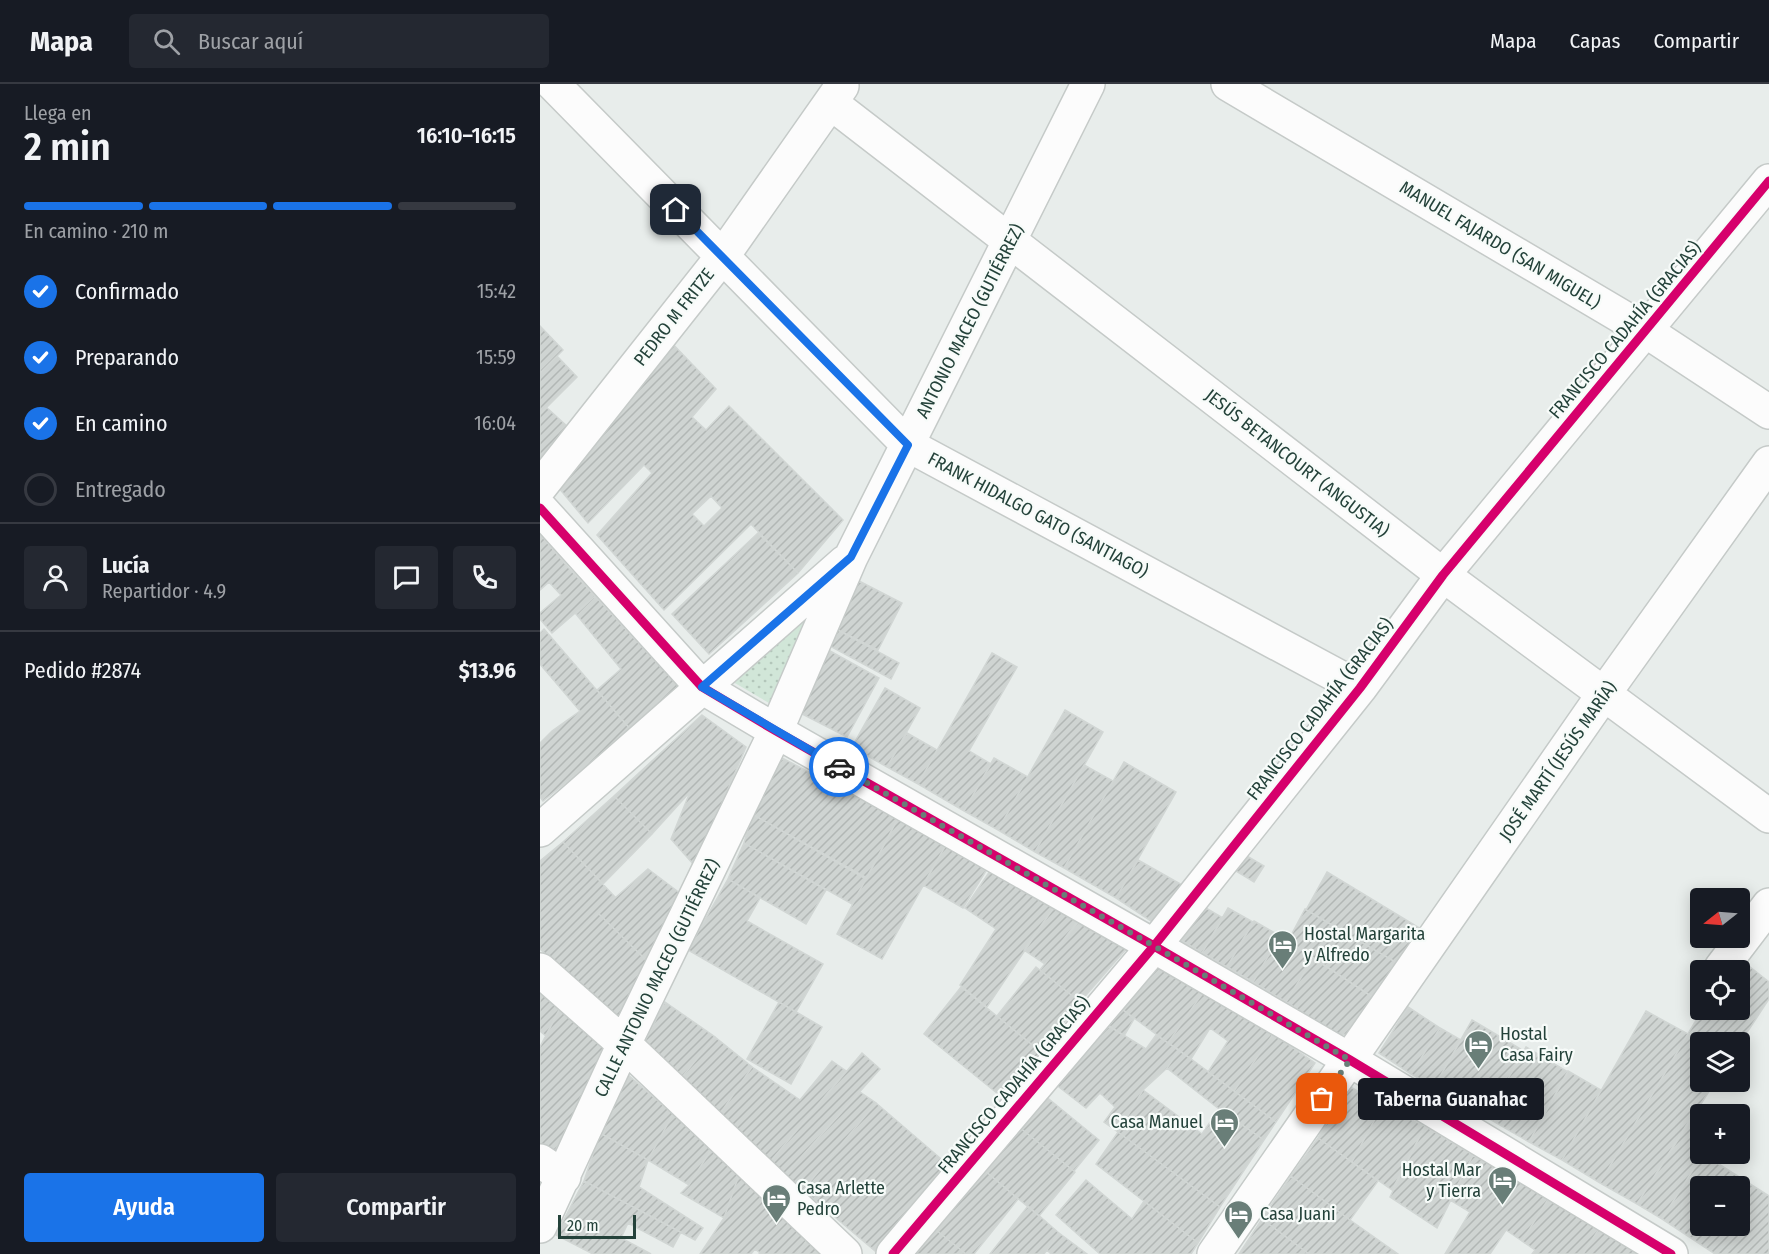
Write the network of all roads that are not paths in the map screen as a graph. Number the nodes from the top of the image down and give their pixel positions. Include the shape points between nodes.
1 (553, 84) edge
2 (1088, 84) edge
3 (1228, 84) edge
4 (837, 94) edge
5 (1769, 181) edge
6 (1010, 241) junction
7 (722, 257) junction
8 (1646, 331) junction
9 (1769, 412) edge
10 (908, 445) junction
11 (1769, 463) edge
12 (540, 487) edge
13 (540, 508) edge
14 (851, 557) junction
15 (1443, 575) junction
16 (702, 687) junction
17 (1360, 688) junction
18 (1603, 695) junction
19 (776, 731) junction
20 (1769, 816) edge
21 (540, 830) edge
22 (1769, 905) edge
23 (1154, 946) junction
24 (1727, 960) edge
25 (540, 970) edge
26 (624, 1044) junction
27 (1350, 1060) junction
28 (552, 1169) edge
29 (540, 1226) edge
30 (845, 1254) edge
31 (893, 1254) edge
32 (1214, 1254) edge
33 (1671, 1254) edge

1 - 7 street, FRANK HIDALGO GATO (SANTIAGO)
2 - 6 street, ANTONIO MACEO (GUTIÉRREZ)
3 - 8 street, MANUEL FAJARDO (SAN MIGUEL)
4 - 6 street, JESÚS BETANCOURT (ANGUSTIA)
4 - 7 street, PEDRO M FRITZE
5 - 8 street, FRANCISCO CADAHÍA (GRACIAS)
6 - 10 street, ANTONIO MACEO (GUTIÉRREZ)
6 - 15 street, JESÚS BETANCOURT (ANGUSTIA)
7 - 10 street, FRANK HIDALGO GATO (SANTIAGO)
7 - 12 street, PEDRO M FRITZE
8 - 9 street, MANUEL FAJARDO (SAN MIGUEL)
8 - 15 street, FRANCISCO CADAHÍA (GRACIAS)
10 - 14 street, ANTONIO MACEO (GUTIÉRREZ)
10 - 17 street, FRANK HIDALGO GATO (SANTIAGO)
11 - 18 street, JOSÉ MARTÍ (JESÚS MARÍA)
13 - 16 street
14 - 16 street
14 - 19 street, CALLE ANTONIO MACEO (GUTIÉRREZ)
15 - 17 street, FRANCISCO CADAHÍA (GRACIAS)
15 - 18 street, JESÚS BETANCOURT (ANGUSTIA)
16 - 19 street
16 - 21 street
17 - 23 street, FRANCISCO CADAHÍA (GRACIAS)
18 - 20 street, JESÚS BETANCOURT (ANGUSTIA)
18 - 27 street, JOSÉ MARTÍ (JESÚS MARÍA)
19 - 23 street
19 - 26 street, CALLE ANTONIO MACEO (GUTIÉRREZ)
22 - 24 street
23 - 27 street
23 - 31 street, FRANCISCO CADAHÍA (GRACIAS)
25 - 26 street
26 - 28 street, CALLE ANTONIO MACEO (GUTIÉRREZ)
26 - 30 street
27 - 32 street, JOSÉ MARTÍ (JESÚS MARÍA)
27 - 33 street
28 - 29 street, CALLE ANTONIO MACEO (GUTIÉRREZ)

